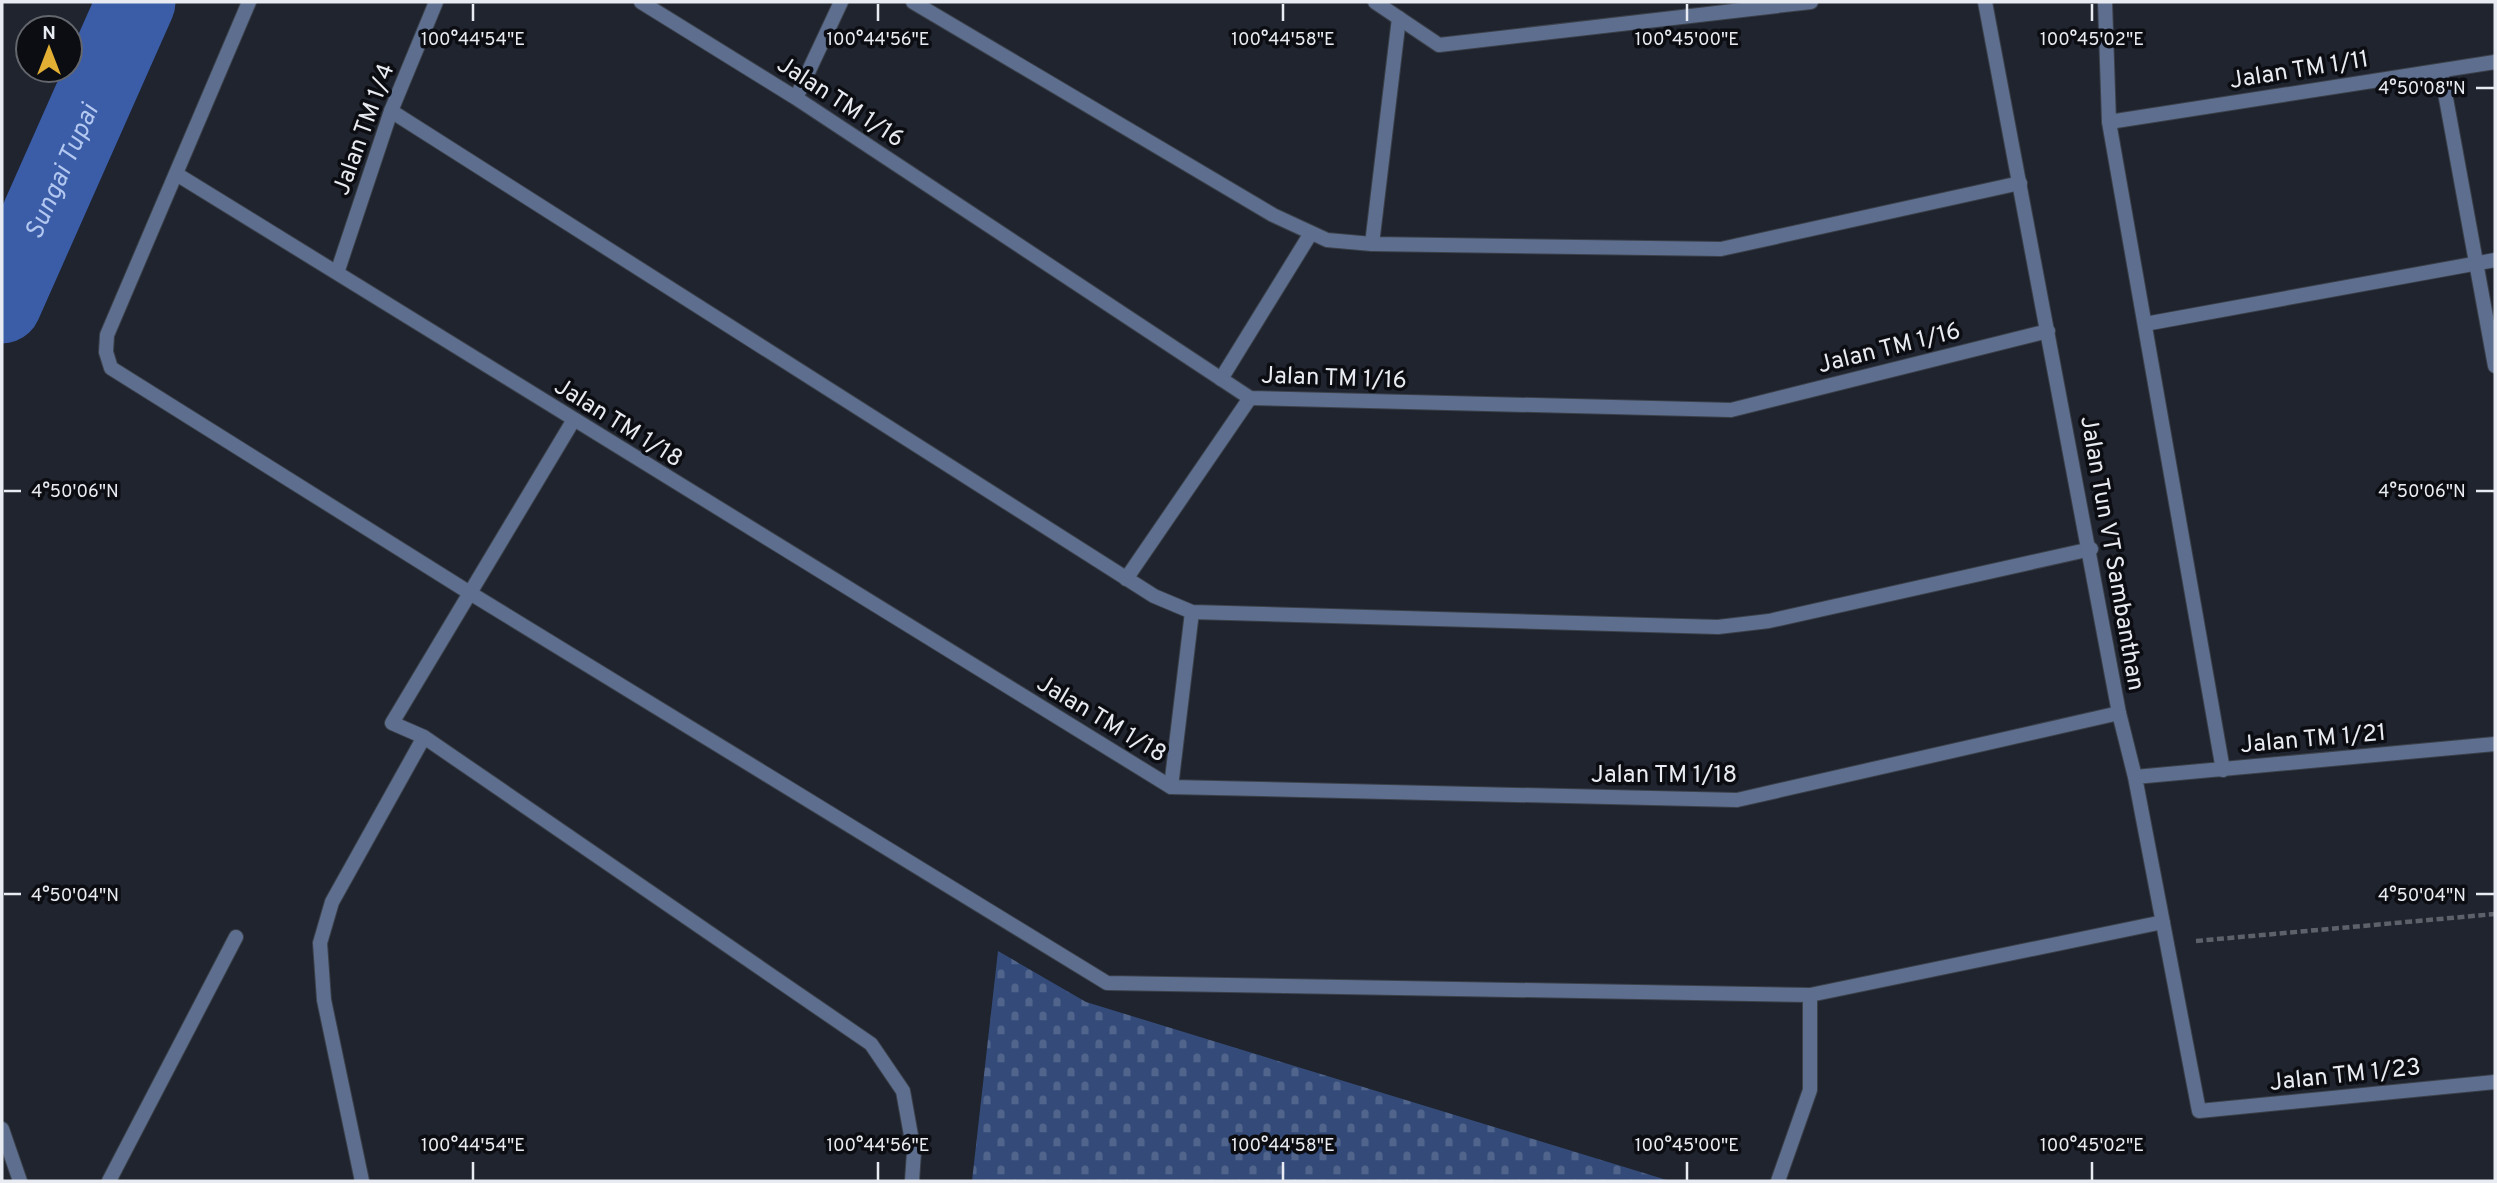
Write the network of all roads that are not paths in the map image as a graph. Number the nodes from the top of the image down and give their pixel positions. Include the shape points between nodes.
1 (249, 2) edge
2 (436, 2) edge
3 (644, 2) edge
4 (841, 2) edge
5 (913, 2) edge
6 (1375, 2) edge
7 (1811, 2) edge
8 (1985, 2) edge
9 (2105, 2) edge
10 (1399, 18) junction
11 (2495, 62) edge
12 (2441, 71) junction
13 (796, 97) junction
14 (391, 111) junction
15 (2109, 121) junction
16 (178, 175) junction
17 (2020, 183) junction
18 (1311, 233) junction
19 (1372, 244) junction
20 (2495, 260) edge
21 (2477, 262) junction
22 (337, 272) junction
23 (2145, 324) junction
24 (2048, 331) junction
25 (2495, 366) edge
26 (1221, 379) junction
27 (1250, 398) junction
28 (573, 421) junction
29 (2091, 549) junction
30 (1126, 579) junction
31 (470, 593) junction
32 (1192, 612) junction
33 (2119, 713) junction
34 (424, 737) junction
35 (2495, 744) edge
36 (2222, 770) junction
37 (2135, 777) junction
38 (1171, 787) junction
39 (2163, 922) junction
40 (236, 937) dead end
41 (1810, 995) junction
42 (2495, 1082) edge
43 (2199, 1111) joint
44 (2, 1129) edge
45 (20, 1181) edge
46 (109, 1181) edge
47 (362, 1181) edge
48 (912, 1181) edge
49 (1778, 1181) edge

1 - 16 street
2 - 14 street, Jalan TM 1/4
3 - 13 street, Jalan TM 1/16
4 - 13 street
5 - 18 street via 1273,215
6 - 10 street
7 - 10 street via 1439,45
8 - 17 street, Jalan Tun VT Sambanthan
9 - 15 street
10 - 19 street
11 - 12 street, Jalan TM 1/11
12 - 15 street, Jalan TM 1/11
12 - 21 street
13 - 26 street, Jalan TM 1/16
14 - 22 street, Jalan TM 1/4
14 - 30 street
15 - 23 street
16 - 22 street, Jalan TM 1/18
16 - 31 street via 107,335 111,368
17 - 19 street via 1721,249
17 - 24 street, Jalan Tun VT Sambanthan
18 - 19 street via 1327,240
18 - 26 street
20 - 21 street
21 - 23 street
21 - 25 street
22 - 28 street, Jalan TM 1/18
23 - 36 street
24 - 27 street, Jalan TM 1/16 via 1731,410
24 - 29 street, Jalan Tun VT Sambanthan
26 - 27 street, Jalan TM 1/16
27 - 30 street
28 - 31 street
28 - 38 street, Jalan TM 1/18
29 - 32 street via 1769,621 1718,627
29 - 33 street, Jalan Tun VT Sambanthan
30 - 32 street
31 - 34 street via 392,723
31 - 41 street via 1107,983
32 - 38 street
33 - 37 street, Jalan Tun VT Sambanthan
33 - 38 street, Jalan TM 1/18 via 1737,800
34 - 47 street via 332,902 320,943 324,1000
34 - 48 street via 871,1044 904,1091 914,1152
35 - 36 street, Jalan TM 1/21
36 - 37 street, Jalan TM 1/21
37 - 39 street, Jalan Tun VT Sambanthan
39 - 41 street
39 - 43 street, Jalan Tun VT Sambanthan
40 - 46 street
41 - 49 street via 1810,1090
42 - 43 street, Jalan TM 1/23
44 - 45 street

